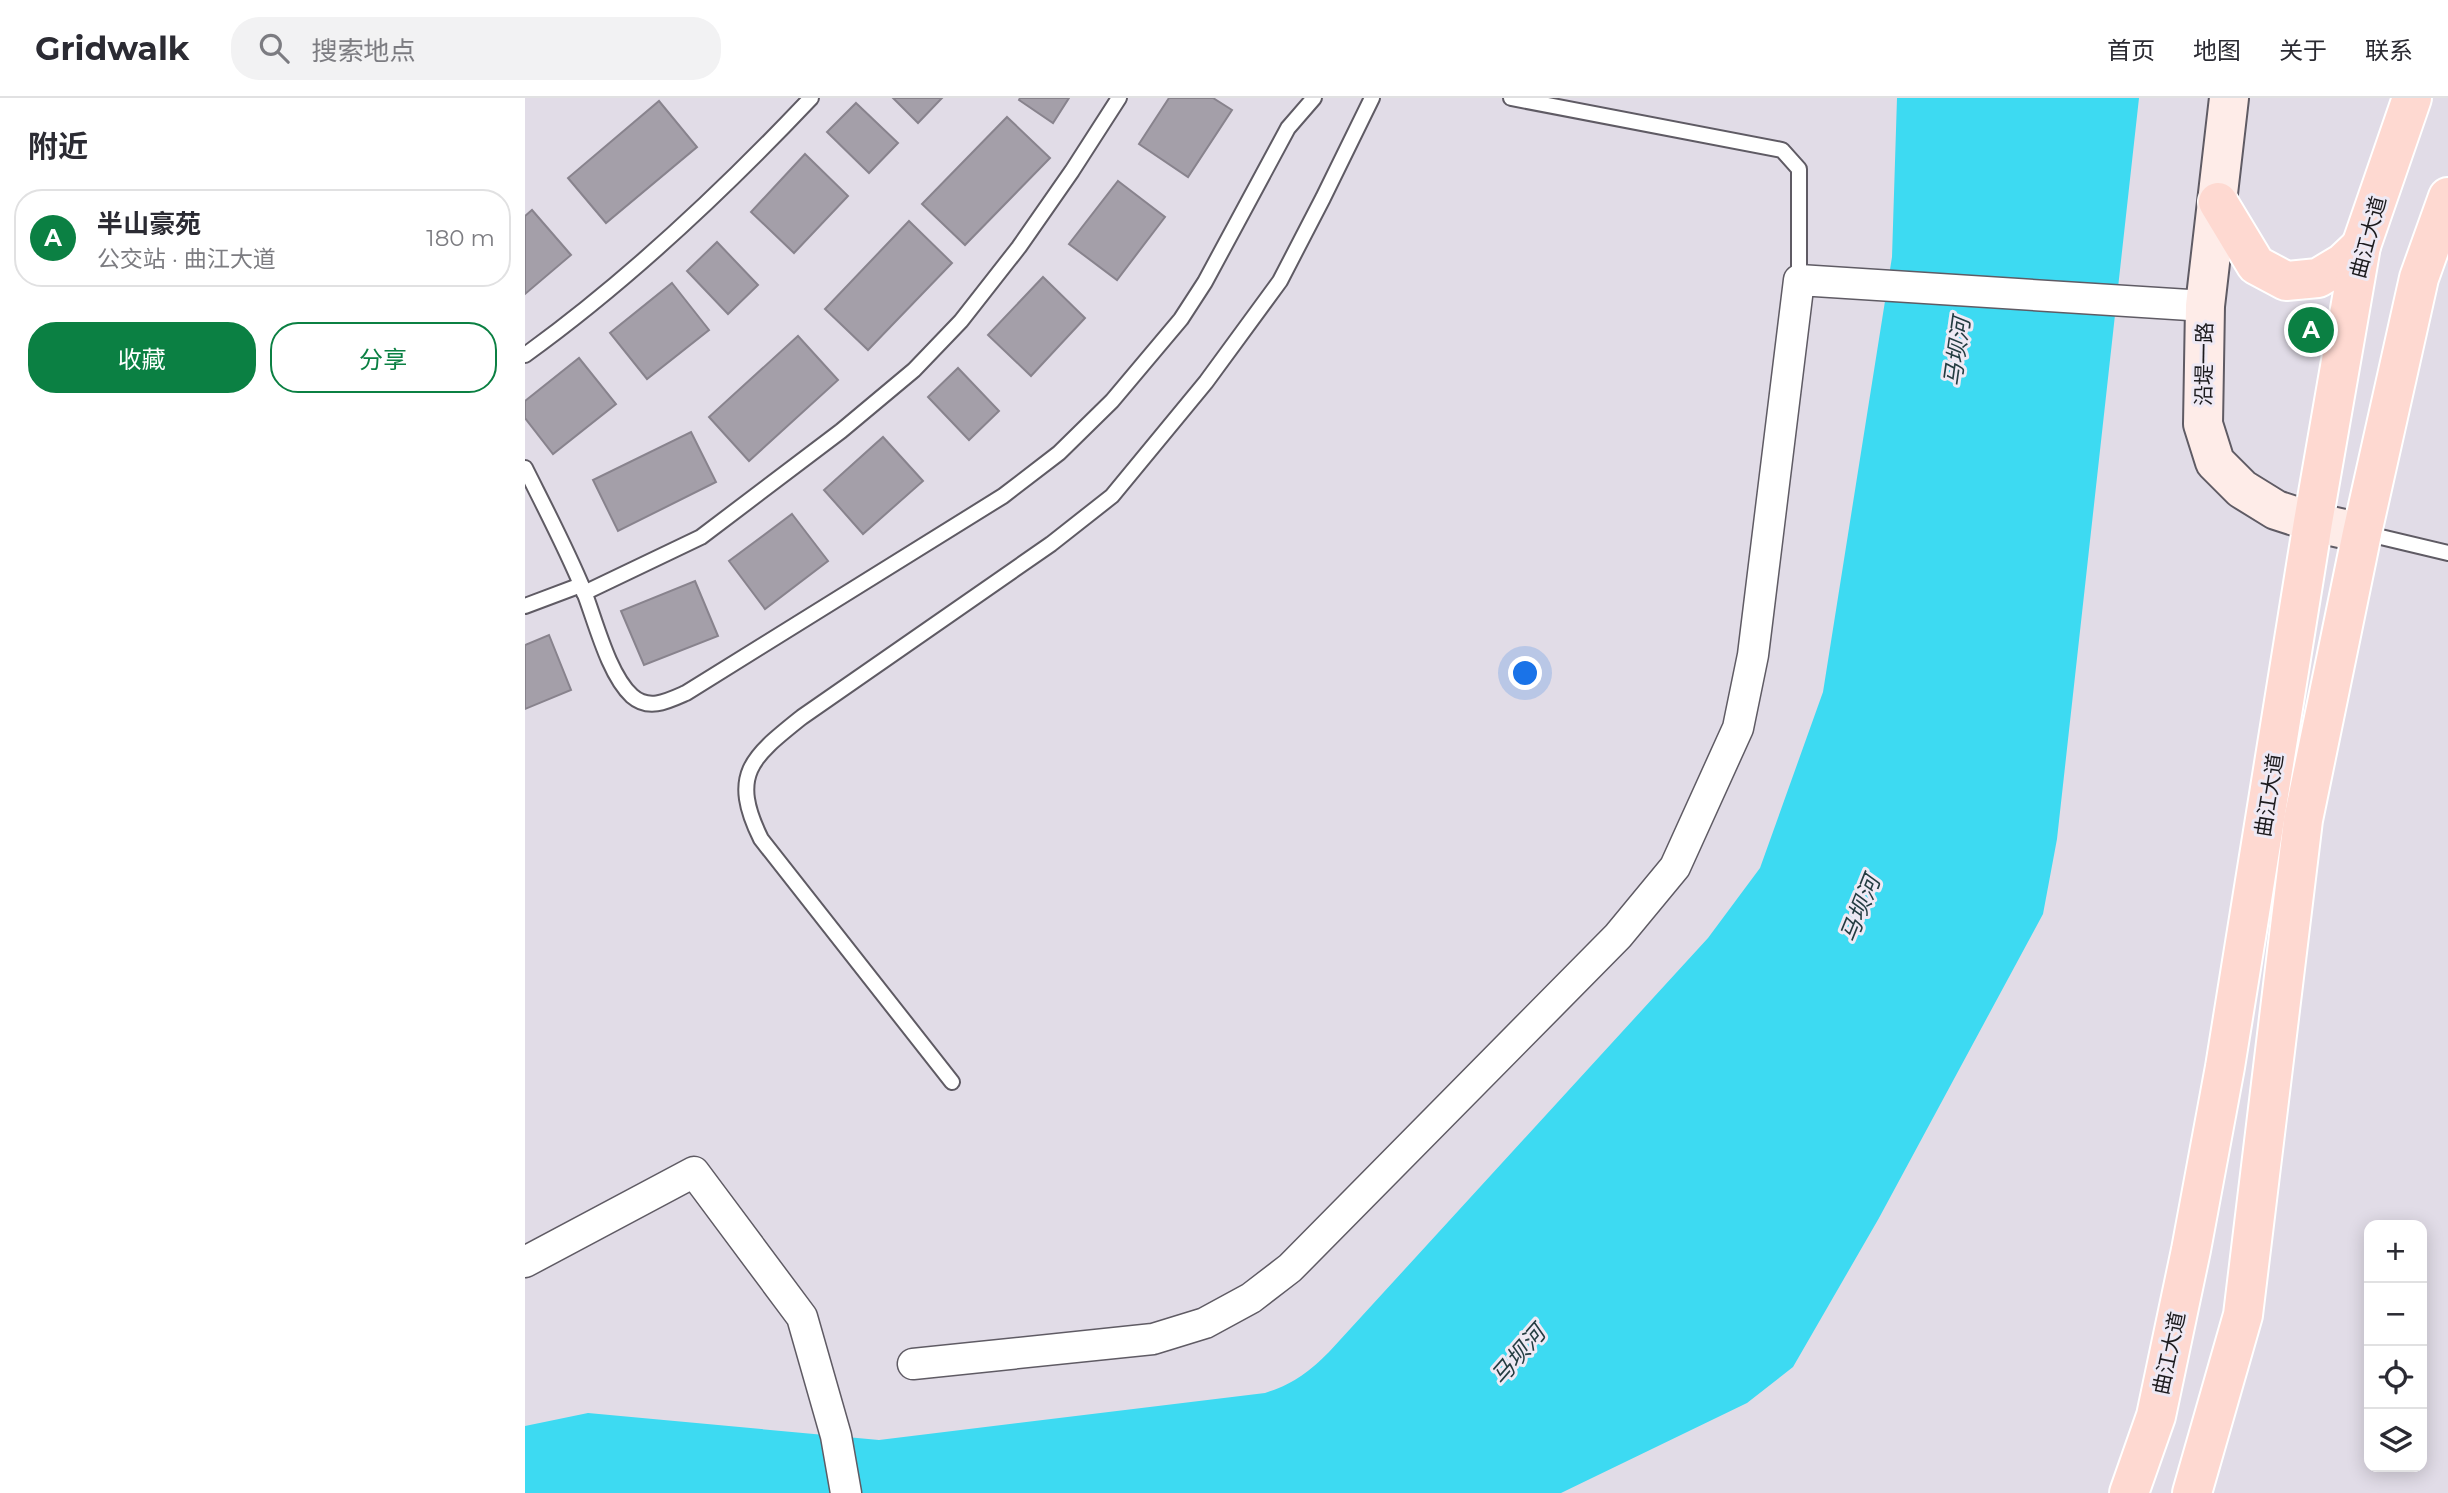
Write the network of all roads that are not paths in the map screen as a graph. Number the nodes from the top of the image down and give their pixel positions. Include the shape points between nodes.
1 (811, 98) edge
2 (1119, 98) edge
3 (1314, 98) edge
4 (1372, 98) edge
5 (1511, 98) edge
6 (2229, 98) edge
7 (2412, 98) edge
8 (2448, 197) edge
9 (2218, 202) junction
10 (2361, 246) junction
11 (1799, 280) junction
12 (2206, 306) junction
13 (525, 355) edge
14 (525, 468) edge
15 (2313, 522) junction
16 (2362, 533) junction
17 (2448, 553) edge
18 (583, 589) junction
19 (525, 606) edge
20 (952, 1082) dead end
21 (525, 1262) edge
22 (912, 1364) dead end
23 (846, 1493) edge
24 (2129, 1493) edge
25 (2192, 1493) edge

1 - 13 lane via 631,272
2 - 18 lane via 1020,247 961,321 914,370 701,537
3 - 18 lane via 1288,128 1181,319 1112,401 1068,444 1003,496 665,702 647,705 624,686
4 - 20 lane via 1280,281 1206,382 1112,496 1051,544 802,717 770,742 747,772 750,816 761,839
5 - 11 lane via 1782,149 1799,169
6 - 9 main road, 沿堤一路
7 - 10 main road, 曲江大道
8 - 16 main road, 曲江大道 via 2419,278
9 - 10 main road via 2256,265 2286,281 2318,278
9 - 12 main road, 沿堤一路
10 - 15 main road, 曲江大道
11 - 12 street
11 - 22 street via 1753,655 1741,716 1675,867 1589,966 1290,1268 1251,1298 1205,1323 1153,1339
12 - 15 main road, 沿堤一路 via 2203,424 2215,462 2242,489 2276,510
14 - 18 lane
15 - 16 main road, 沿堤一路
15 - 24 main road, 曲江大道 via 2192,1250 2155,1416
16 - 17 lane
16 - 25 main road, 曲江大道 via 2303,820 2243,1315
18 - 19 lane
21 - 23 street via 694,1172 802,1317 836,1436

